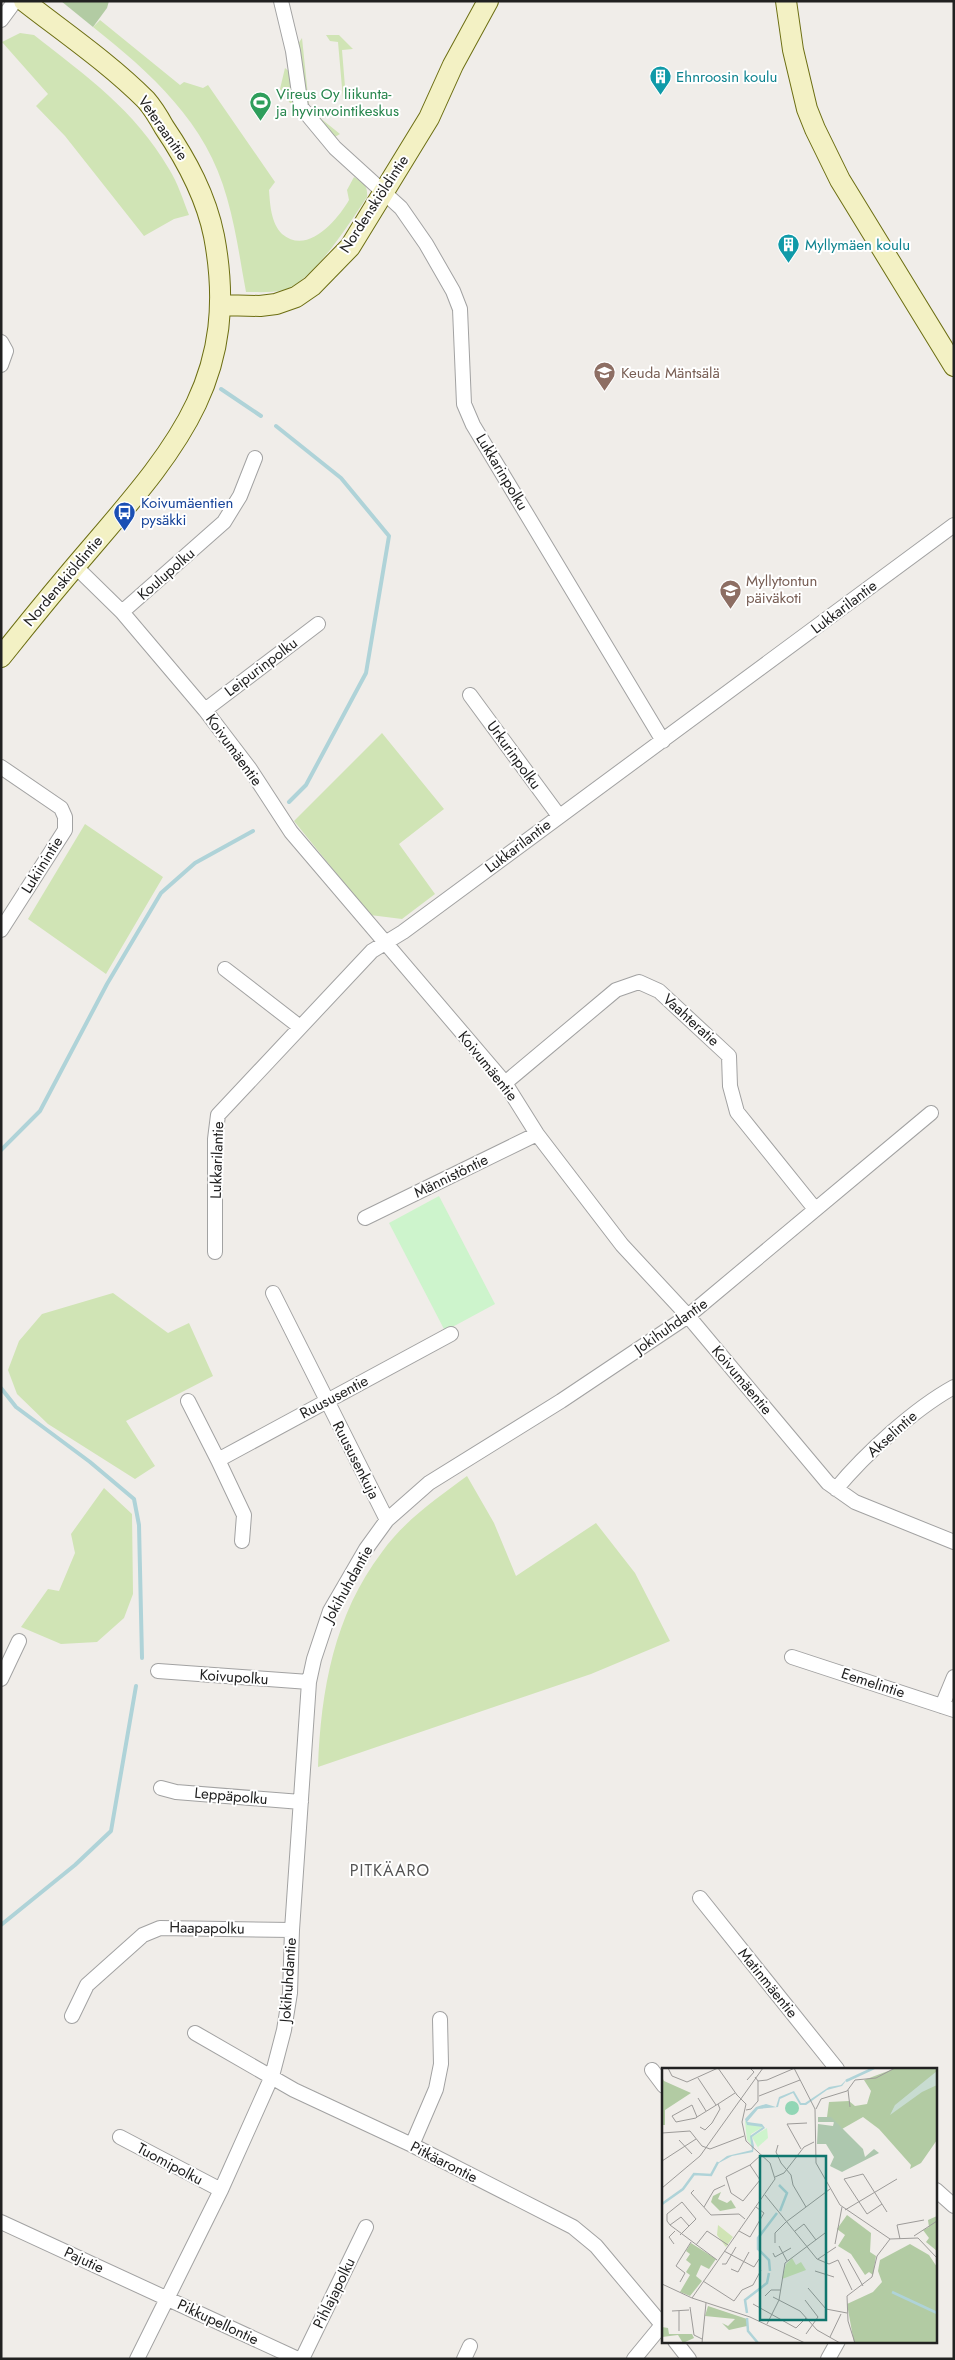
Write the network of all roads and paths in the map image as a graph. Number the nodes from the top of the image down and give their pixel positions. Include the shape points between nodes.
1 (15, 1) edge
2 (24, 1) edge
3 (280, 1) edge
4 (488, 1) edge
5 (786, 1) edge
6 (1, 20) edge
7 (384, 192) junction
8 (220, 305) junction
9 (1, 342) edge
10 (1, 365) edge
11 (954, 366) edge
12 (255, 458) dead end
13 (954, 525) edge
14 (75, 566) junction
15 (122, 612) junction
16 (318, 624) dead end
17 (1, 657) edge
18 (470, 695) dead end
19 (205, 710) junction
20 (663, 741) junction
21 (1, 767) edge
22 (559, 816) junction
23 (1, 930) edge
24 (383, 943) junction
25 (225, 969) dead end
26 (300, 1027) junction
27 (505, 1083) junction
28 (931, 1113) dead end
29 (537, 1134) junction
30 (815, 1209) junction
31 (365, 1218) dead end
32 (215, 1252) dead end
33 (273, 1292) dead end
34 (688, 1316) junction
35 (451, 1334) dead end
36 (954, 1387) edge
37 (188, 1401) dead end
38 (326, 1401) junction
39 (218, 1460) junction
40 (836, 1489) junction
41 (387, 1520) junction
42 (242, 1541) dead end
43 (954, 1542) edge
44 (19, 1641) dead end
45 (792, 1657) dead end
46 (158, 1671) dead end
47 (954, 1677) edge
48 (1, 1678) edge
49 (309, 1682) junction
50 (948, 1708) edge
51 (160, 1788) dead end
52 (301, 1802) junction
53 (700, 1898) dead end
54 (292, 1930) junction
55 (72, 2016) dead end
56 (440, 2019) dead end
57 (195, 2033) dead end
58 (836, 2068) edge
59 (652, 2070) dead end
60 (272, 2076) junction
61 (662, 2083) edge
62 (120, 2137) dead end
63 (412, 2145) junction
64 (221, 2190) junction
65 (938, 2192) edge
66 (954, 2206) edge
67 (1, 2222) edge
68 (366, 2227) dead end
69 (166, 2298) junction
70 (662, 2325) edge
71 (662, 2327) edge
72 (676, 2342) edge
73 (837, 2342) edge
74 (470, 2346) dead end
75 (137, 2359) edge
76 (298, 2359) edge
77 (302, 2359) edge
78 (464, 2359) edge
79 (634, 2359) edge
80 (689, 2359) edge
81 (828, 2359) edge

1 - 6 street
2 - 8 main road, Veteraanitie via 116,72 148,102 173,140 191,169 210,216 220,274
3 - 7 street, Lukkarinpolku via 293,51 301,107 335,148
4 - 7 main road, Nordenskiöldintie via 429,118
5 - 11 main road via 792,50 815,129 840,180
7 - 8 main road, Nordenskiöldintie via 350,247 312,286 296,297 276,304
7 - 20 street, Lukkarinpolku via 401,208 454,291 460,309 464,404 473,425
8 - 14 main road, Nordenskiöldintie via 217,340 205,385 193,413 174,446 140,491
9 - 10 street via 6,351
12 - 15 street, Koulupolku via 240,496 224,522
13 - 20 street, Lukkarilantie
14 - 15 street, Koivumäentie
14 - 17 main road, Nordenskiöldintie
15 - 19 street, Koivumäentie
16 - 19 street, Leipurinpolku
18 - 22 street, Urkurinpolku
19 - 24 street, Koivumäentie via 250,768 291,832
20 - 22 street, Lukkarilantie
21 - 23 street, Lukiinintie via 61,808 66,817 65,830
22 - 24 street, Lukkarilantie via 403,932
24 - 26 street, Lukkarilantie
24 - 27 street, Koivumäentie
25 - 26 street
26 - 32 street, Lukkarilantie via 218,1115
27 - 29 street, Koivumäentie
27 - 30 street, Vaahteratie via 616,990 639,982 659,991 729,1056 730,1086 737,1112
28 - 30 street, Jokihuhdantie
29 - 31 street, Männistöntie
29 - 34 street, Koivumäentie via 622,1245
30 - 34 street, Jokihuhdantie
33 - 38 street, Ruususenkuja
34 - 40 street, Koivumäentie
34 - 41 street, Jokihuhdantie via 561,1401 429,1483
35 - 38 street, Ruususentie
36 - 40 street, Akselintie via 932,1399 852,1470
37 - 39 street
38 - 39 street, Ruususentie
38 - 41 street, Ruususenkuja
39 - 42 street via 244,1515
40 - 43 street, Koivumäentie via 856,1502
41 - 49 street, Jokihuhdantie via 330,1611
44 - 48 street
45 - 50 street, Eemelintie
46 - 49 street, Koivupolku
47 - 50 street
49 - 52 street, Jokihuhdantie
51 - 52 street, Leppäpolku
52 - 54 street, Jokihuhdantie
53 - 58 street, Matinmäentie
54 - 55 street, Haapapolku via 160,1928 143,1936 87,1985
54 - 60 street, Jokihuhdantie via 290,1993
56 - 63 street via 436,2089
57 - 60 street, Pitkäarontie
59 - 61 street
60 - 63 street, Pitkäarontie via 294,2090
60 - 64 street, Jokihuhdantie
62 - 64 street, Tuomipolku
63 - 70 street, Pitkäarontie via 573,2227 596,2246
64 - 69 street, Jokihuhdantie
65 - 66 street
67 - 69 street, Pajutie
68 - 77 street, Pihlajapolku
69 - 75 street, Jokihuhdantie
69 - 76 street, Pikkupellontie
71 - 79 street
72 - 80 street
73 - 81 street
74 - 78 street

